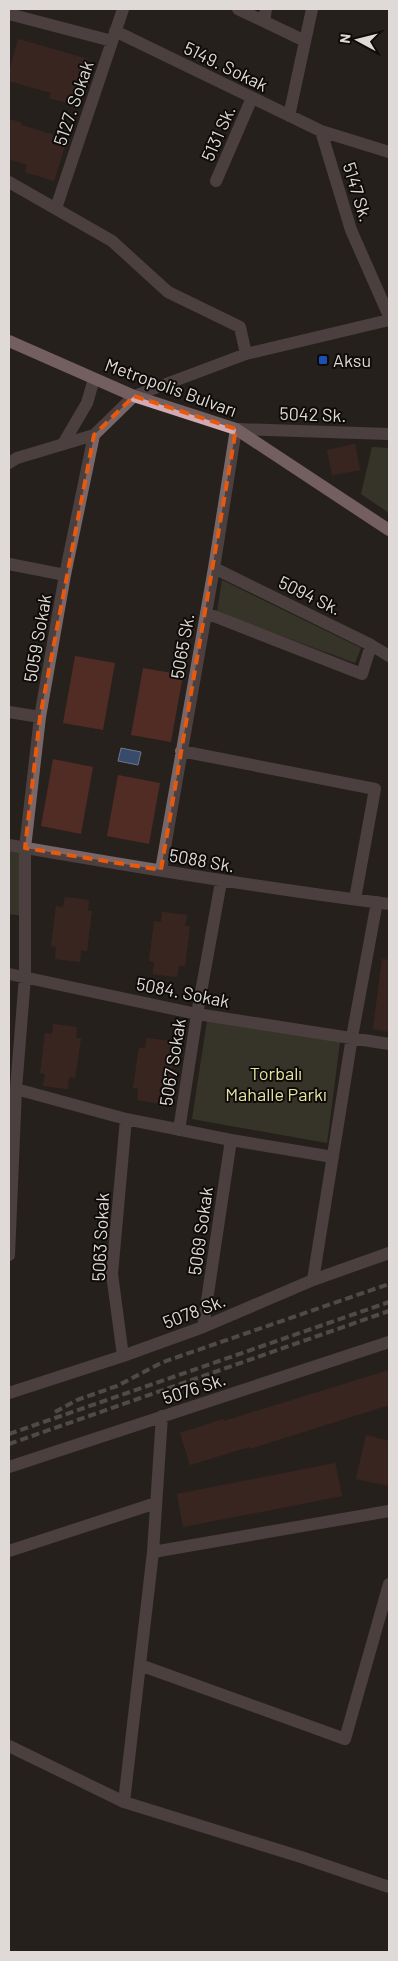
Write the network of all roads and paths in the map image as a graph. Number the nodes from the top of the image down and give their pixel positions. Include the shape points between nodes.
1 (123, 9) edge
2 (238, 9) edge
3 (312, 9) edge
4 (9, 14) edge
5 (265, 15) edge
6 (114, 36) junction
7 (305, 41) junction
8 (252, 98) junction
9 (289, 116) junction
10 (321, 131) junction
11 (389, 152) edge
12 (216, 181) dead end
13 (9, 182) edge
14 (56, 208) junction
15 (389, 316) edge
16 (389, 320) edge
17 (9, 341) edge
18 (246, 354) junction
19 (94, 379) junction
20 (134, 396) junction
21 (236, 428) junction
22 (389, 434) edge
23 (94, 435) junction
24 (63, 444) junction
25 (9, 463) edge
26 (389, 530) edge
27 (9, 564) edge
28 (214, 568) junction
29 (65, 575) junction
30 (206, 613) junction
31 (371, 645) junction
32 (389, 656) edge
33 (9, 712) edge
34 (40, 717) junction
35 (181, 751) junction
36 (9, 845) edge
37 (25, 848) junction
38 (161, 870) junction
39 (221, 882) junction
40 (355, 899) junction
41 (383, 903) edge
42 (9, 974) edge
43 (25, 977) junction
44 (197, 1014) junction
45 (352, 1038) junction
46 (389, 1044) edge
47 (16, 1089) junction
48 (126, 1119) junction
49 (179, 1130) junction
50 (231, 1140) junction
51 (332, 1157) junction
52 (11, 1168) edge
53 (389, 1253) edge
54 (9, 1255) edge
55 (313, 1280) junction
56 (204, 1327) junction
57 (389, 1342) edge
58 (123, 1356) junction
59 (9, 1393) edge
60 (162, 1416) junction
61 (9, 1467) edge
62 (156, 1503) junction
63 (389, 1511) edge
64 (9, 1551) edge
65 (153, 1552) junction
66 (389, 1584) edge
67 (140, 1665) junction
68 (9, 1746) edge
69 (124, 1802) junction
70 (389, 1888) edge

1 - 6 street, 5127. Sokak
2 - 5 street
3 - 7 street
4 - 6 street, 5149. Sokak
5 - 7 street
6 - 8 street, 5149. Sokak
6 - 14 street, 5127. Sokak
7 - 9 street
8 - 9 street, 5149. Sokak
8 - 12 street, 5131 Sk.
9 - 10 street, 5149. Sokak
10 - 11 street, 5149. Sokak
10 - 15 street, 5147 Sk. via 351,230
13 - 14 street
14 - 18 street via 112,241 168,292 240,327
16 - 18 street
17 - 19 main road, Metropolis Bulvarı
18 - 20 street
19 - 20 main road, Metropolis Bulvarı
19 - 24 street via 86,403
20 - 21 main road, Metropolis Bulvarı
20 - 23 street
21 - 22 street, 5042 Sk.
21 - 26 main road, Metropolis Bulvarı
21 - 28 street, 5065 Sk.
23 - 24 street
23 - 29 street, 5059 Sokak
24 - 25 street
27 - 29 street
28 - 30 street, 5065 Sk.
28 - 31 street, 5094 Sk.
29 - 34 street, 5059 Sokak
30 - 31 street via 362,674
30 - 35 street, 5065 Sk.
31 - 32 street, 5094 Sk.
33 - 34 street
34 - 37 street, 5059 Sokak
35 - 38 street, 5065 Sk.
35 - 40 street via 375,789
36 - 37 street, 5088 Sk.
37 - 38 street, 5088 Sk.
37 - 43 street, 5059 Sokak
38 - 39 street, 5088 Sk.
39 - 40 street, 5088 Sk.
39 - 44 street, 5067 Sokak
40 - 41 street, 5088 Sk.
41 - 45 street
42 - 43 street, 5084. Sokak
43 - 44 street, 5084. Sokak
43 - 47 street, 5059 Sokak
44 - 45 street, 5084. Sokak
44 - 49 street, 5067 Sokak
45 - 46 street, 5084. Sokak
45 - 51 street
47 - 48 street
47 - 52 street, 5059 Sokak
48 - 49 street
48 - 58 street, 5063 Sokak via 112,1274
49 - 50 street
50 - 51 street
50 - 56 street, 5069 Sokak
51 - 55 street
52 - 54 street, 5059 Sokak
53 - 55 street, 5078 Sk.
55 - 56 street, 5078 Sk.
56 - 58 street, 5078 Sk.
57 - 60 street, 5076 Sk.
58 - 59 street, 5078 Sk.
60 - 61 street, 5076 Sk.
60 - 62 street
62 - 64 street
62 - 65 street
63 - 65 street
65 - 67 street
66 - 67 street via 345,1739
67 - 69 street
68 - 69 street
69 - 70 street

